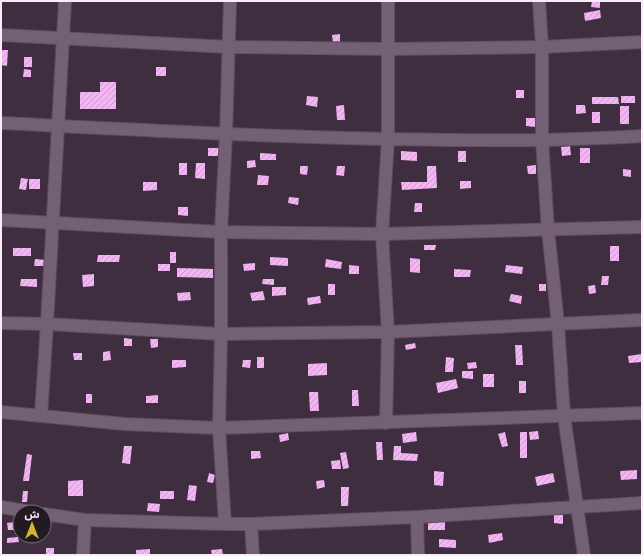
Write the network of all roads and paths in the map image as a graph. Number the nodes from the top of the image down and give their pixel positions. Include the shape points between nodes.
1 (64, 1) edge
2 (230, 1) edge
3 (388, 1) edge
4 (540, 1) edge
5 (1, 35) edge
6 (62, 39) junction
7 (642, 42) edge
8 (228, 48) junction
9 (542, 48) junction
10 (389, 49) junction
11 (1, 123) edge
12 (58, 126) junction
13 (226, 134) junction
14 (642, 136) edge
15 (388, 139) junction
16 (542, 140) junction
17 (1, 220) edge
18 (52, 223) junction
19 (642, 227) edge
20 (548, 230) junction
21 (221, 232) junction
22 (382, 234) junction
23 (642, 320) edge
24 (1, 323) edge
25 (47, 324) junction
26 (558, 324) junction
27 (388, 332) junction
28 (221, 334) junction
29 (1, 412) edge
30 (642, 413) edge
31 (41, 415) junction
32 (564, 416) junction
33 (386, 423) junction
34 (219, 428) junction
35 (642, 503) edge
36 (577, 506) junction
37 (1, 507) edge
38 (12, 509) edge
39 (52, 515) edge
40 (417, 517) junction
41 (85, 520) junction
42 (225, 524) junction
43 (251, 524) junction
44 (84, 555) edge
45 (253, 555) edge
46 (418, 555) edge
47 (584, 555) edge

1 - 6 street
2 - 8 street
3 - 10 street
4 - 9 street
5 - 6 street
6 - 8 street
6 - 12 street
7 - 9 street
8 - 10 street
8 - 13 street
9 - 10 street
9 - 16 street
10 - 15 street
11 - 12 street
12 - 13 street
12 - 18 street
13 - 15 street
13 - 21 street
14 - 16 street
15 - 16 street
15 - 22 street
16 - 20 street
17 - 18 street
18 - 21 street
18 - 25 street
19 - 20 street
20 - 22 street
20 - 26 street
21 - 22 street
21 - 28 street
22 - 27 street
23 - 26 street
24 - 25 street
25 - 28 street
25 - 31 street
26 - 27 street
26 - 32 street
27 - 28 street
27 - 33 street
28 - 34 street
29 - 31 street
30 - 32 street
31 - 34 street via 124,424
32 - 33 street
32 - 36 street
33 - 34 street
34 - 42 street
35 - 36 street
36 - 40 street
36 - 47 street
37 - 38 street
39 - 41 street
40 - 43 street
40 - 46 street
41 - 42 street
41 - 44 street
42 - 43 street
43 - 45 street

